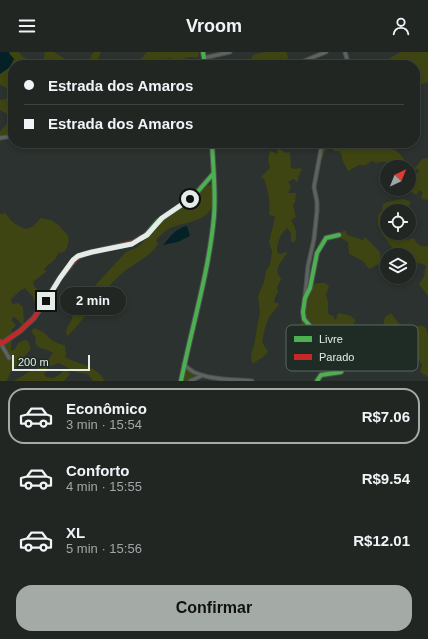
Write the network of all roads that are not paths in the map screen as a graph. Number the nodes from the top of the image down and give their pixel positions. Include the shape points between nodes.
1 (203, 52) edge
2 (230, 52) edge
3 (326, 52) edge
4 (204, 58) joint
5 (306, 60) edge
6 (212, 148) edge
7 (322, 148) edge
8 (213, 174) junction
9 (339, 235) dead end
10 (305, 298) junction
11 (309, 325) edge
12 (1, 343) edge
13 (9, 358) dead end
14 (184, 364) junction
15 (341, 371) edge
16 (201, 376) junction
17 (181, 381) edge
18 (190, 381) edge
19 (252, 381) edge
20 (317, 381) edge

1 - 4 street
2 - 4 street
3 - 5 street
6 - 8 street
7 - 10 street via 315,175 317,211
8 - 12 street via 193,197 158,221 144,238 132,244 76,258 34,318
8 - 14 street via 215,205 206,271
9 - 10 street via 326,238 317,253 310,288
10 - 11 street via 304,319
12 - 13 street
14 - 16 street
14 - 17 street
15 - 20 street via 337,374 321,375
16 - 18 street
16 - 19 street

